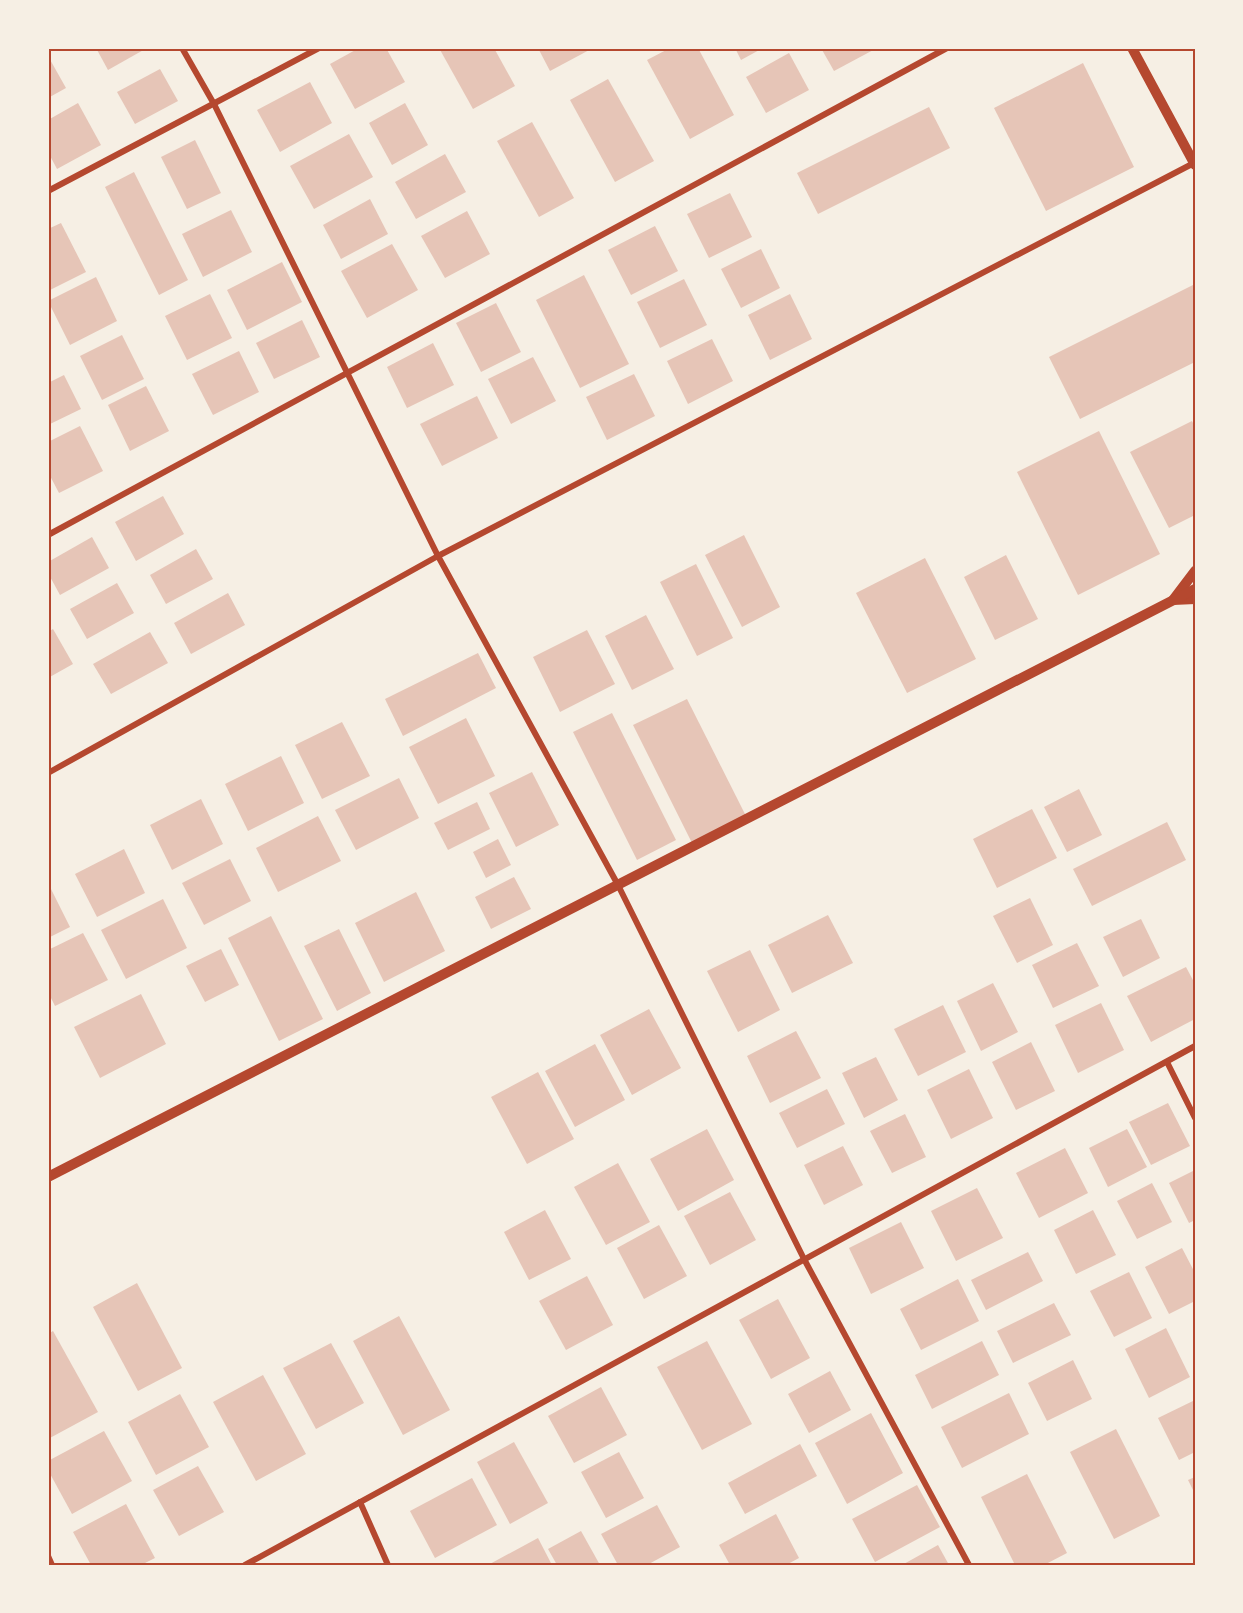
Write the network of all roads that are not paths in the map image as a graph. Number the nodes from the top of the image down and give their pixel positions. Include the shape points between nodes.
1 (182, 48) edge
2 (320, 48) edge
3 (947, 48) edge
4 (1132, 48) edge
5 (214, 104) junction
6 (1195, 164) edge
7 (48, 191) edge
8 (348, 373) junction
9 (49, 533) edge
10 (438, 556) junction
11 (1195, 571) edge
12 (1195, 589) edge
13 (1195, 599) edge
14 (1173, 600) junction
15 (48, 773) edge
16 (618, 885) junction
17 (1195, 1046) edge
18 (1167, 1062) junction
19 (1195, 1118) edge
20 (48, 1177) edge
21 (804, 1259) junction
22 (360, 1502) junction
23 (48, 1556) edge
24 (52, 1565) edge
25 (245, 1565) edge
26 (388, 1565) edge
27 (969, 1565) edge

1 - 5 street
2 - 5 street
3 - 8 street
4 - 6 street
5 - 7 street
5 - 8 street
6 - 10 street
8 - 9 street
8 - 10 street
10 - 15 street
10 - 16 street
11 - 14 street
12 - 14 street
13 - 14 street
14 - 16 street
16 - 20 street
16 - 21 street
17 - 18 street
18 - 19 street
18 - 21 street
21 - 22 street
21 - 27 street
22 - 25 street
22 - 26 street
23 - 24 street

